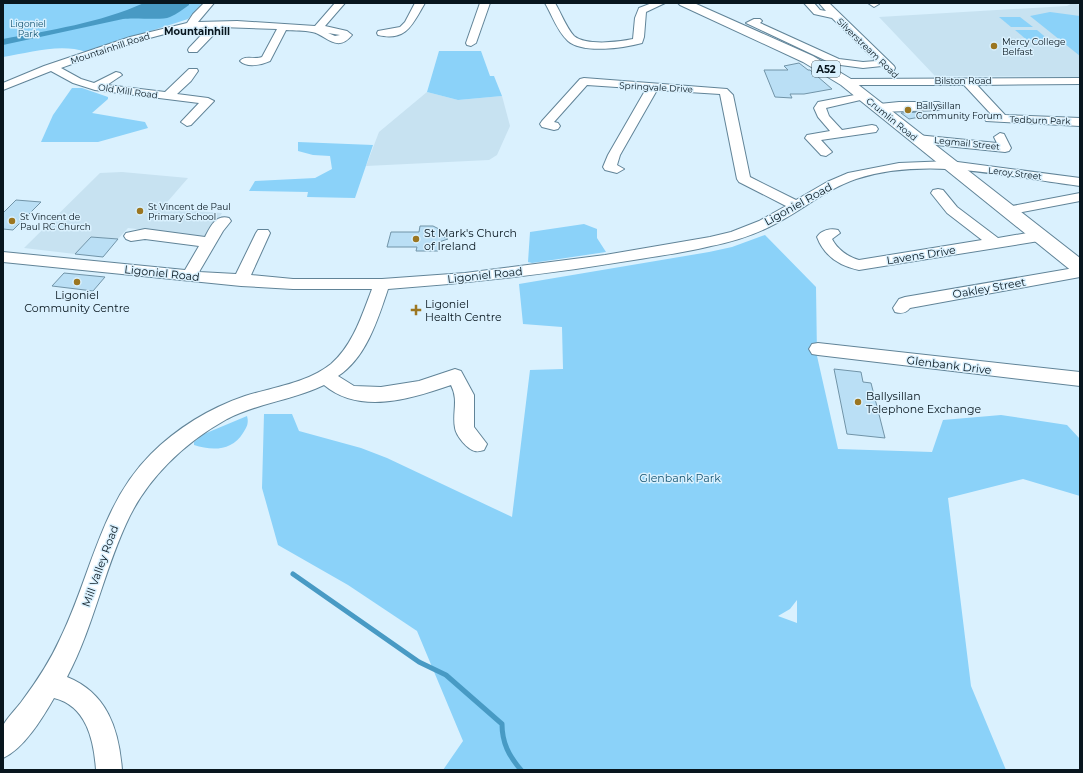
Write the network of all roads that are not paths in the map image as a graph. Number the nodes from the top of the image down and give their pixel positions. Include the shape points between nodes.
1 (209, 3) edge
2 (340, 3) edge
3 (420, 3) edge
4 (485, 3) edge
5 (550, 3) edge
6 (660, 3) edge
7 (684, 3) edge
8 (809, 3) edge
9 (824, 3) edge
10 (834, 16) junction
11 (757, 21) dead end
12 (282, 22) junction
13 (218, 24) junction
14 (191, 26) junction
15 (382, 33) dead end
16 (471, 43) dead end
17 (193, 50) dead end
18 (245, 61) dead end
19 (884, 63) junction
20 (868, 64) junction
21 (52, 67) junction
22 (193, 72) dead end
23 (116, 75) dead end
24 (901, 80) junction
25 (882, 81) junction
26 (967, 81) junction
27 (1080, 81) edge
28 (846, 82) junction
29 (653, 86) junction
30 (3, 87) edge
31 (95, 87) junction
32 (168, 96) junction
33 (865, 96) junction
34 (939, 106) dead end
35 (879, 108) junction
36 (188, 122) dead end
37 (1080, 122) edge
38 (554, 126) dead end
39 (872, 129) dead end
40 (838, 133) junction
41 (1000, 137) dead end
42 (917, 139) junction
43 (826, 152) dead end
44 (950, 165) junction
45 (618, 169) dead end
46 (1080, 182) edge
47 (938, 193) dead end
48 (1080, 197) edge
49 (797, 206) junction
50 (1007, 211) junction
51 (224, 221) dead end
52 (263, 233) dead end
53 (833, 233) dead end
54 (131, 236) dead end
55 (1039, 236) junction
56 (209, 242) junction
57 (995, 243) junction
58 (3, 257) edge
59 (1080, 268) edge
60 (1080, 272) edge
61 (189, 276) junction
62 (241, 281) junction
63 (382, 284) junction
64 (901, 308) dead end
65 (818, 349) dead end
66 (325, 375) junction
67 (1080, 379) edge
68 (477, 444) dead end
69 (49, 684) junction
70 (3, 745) edge
71 (109, 770) edge

1 - 14 street via 196,16
2 - 12 street, Mountainhill Road via 317,29
3 - 15 street via 409,27 401,31
4 - 16 street
5 - 6 street via 572,39 581,44 593,45 638,41 638,19 642,10
7 - 28 main road, Crumlin Road / A52 via 825,67
8 - 10 street, Silverstream Road via 817,12
9 - 10 street, Silverstream Road
10 - 19 street, Silverstream Road
11 - 20 street via 751,23 837,62
12 - 13 street, Mountainhill Road via 272,26
12 - 18 street via 266,59 258,62
13 - 14 street, Mountainhill Road
13 - 17 street
14 - 21 street, Mountainhill Road via 154,33
19 - 20 street
19 - 24 street, Silverstream Road
20 - 25 street
21 - 30 street, Mountainhill Road
21 - 31 street, Old Mill Road via 77,81
22 - 32 street
23 - 31 street
24 - 25 street, Bilston Road
24 - 26 street, Bilston Road
25 - 28 street, Bilston Road
26 - 27 street, Bilston Road
26 - 37 street, Tedburn Park via 995,118
28 - 33 main road, Crumlin Road / A52
29 - 38 street, Springvale Drive via 584,82 546,124
29 - 45 street via 611,162 610,167
29 - 49 street, Springvale Drive via 719,90 727,95 744,179
31 - 32 street, Old Mill Road
32 - 36 street, Old Mill Road via 208,101
33 - 35 main road, Crumlin Road / A52
33 - 40 street via 822,104 820,108 824,117
34 - 35 street
35 - 42 main road, Crumlin Road / A52
39 - 40 street
40 - 43 street via 811,138
41 - 42 street, Legmail Street via 1005,148
42 - 44 main road, Crumlin Road / A52
44 - 46 street, Leroy Street
44 - 49 street, Ligoniel Road via 890,168 853,176
44 - 50 main road, Crumlin Road / A52
47 - 57 street via 952,210
48 - 50 street
49 - 63 street, Ligoniel Road via 758,226 710,242 522,272
50 - 55 main road, Crumlin Road / A52
51 - 56 street
52 - 62 street
53 - 57 street, Lavens Drive via 824,237 826,245 859,270
54 - 56 street via 145,234
55 - 57 street, Lavens Drive
55 - 59 main road, Crumlin Road / A52
56 - 61 street
58 - 61 street, Ligoniel Road
60 - 64 street, Oakley Street via 904,303
61 - 62 street, Ligoniel Road
62 - 63 street, Ligoniel Road
63 - 66 street, Mill Valley Road via 362,333 347,359
65 - 67 street, Glenbank Drive
66 - 68 street via 339,387 356,394 390,393 428,387 455,376 465,395 464,430
66 - 69 street, Mill Valley Road via 315,381 226,412 195,430 150,469 114,524 84,611 64,658
69 - 70 street, Mill Valley Road
69 - 71 street via 72,692 86,702 100,722 109,758

